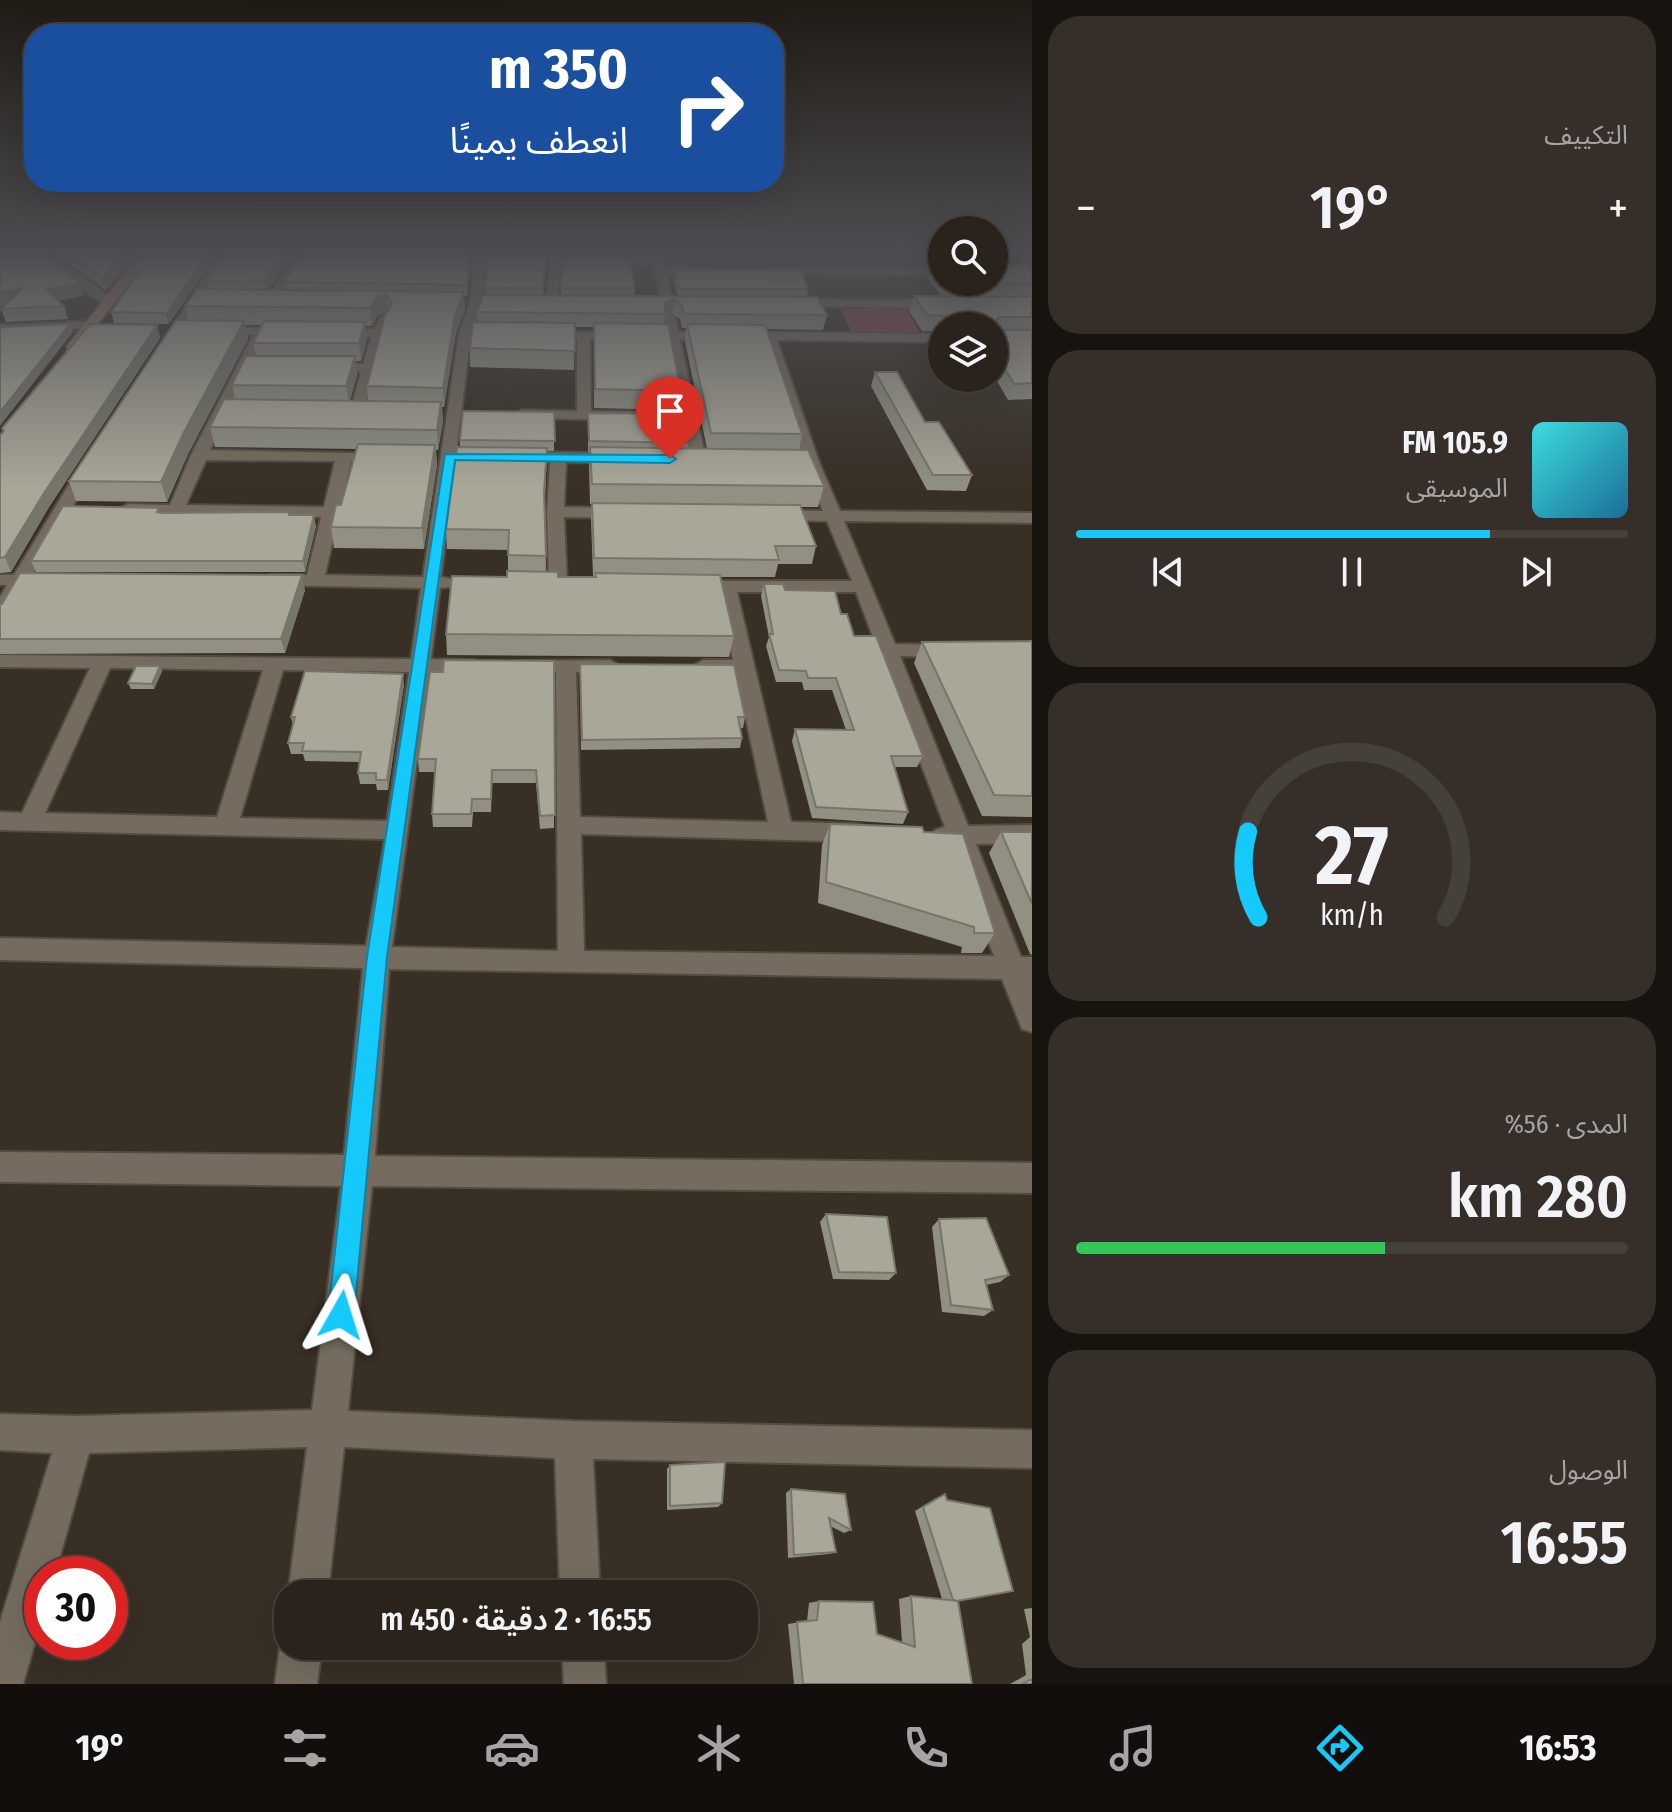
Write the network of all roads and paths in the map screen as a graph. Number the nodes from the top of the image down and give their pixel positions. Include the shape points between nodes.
1 (184, 331) edge
2 (91, 332) edge
3 (229, 332) edge
4 (261, 332) junction
5 (473, 332) edge
6 (672, 332) edge
7 (777, 332) edge
8 (378, 333) joint
9 (524, 334) edge
10 (583, 336) junction
11 (672, 336) junction
12 (769, 337) junction
13 (160, 356) edge
14 (58, 366) edge
15 (306, 368) edge
16 (368, 368) junction
17 (356, 412) edge
18 (512, 414) edge
19 (584, 414) junction
20 (687, 417) junction
21 (102, 445) edge
22 (199, 455) junction
23 (404, 456) edge
24 (344, 457) junction
25 (496, 457) edge
26 (558, 458) junction
27 (636, 459) edge
28 (697, 459) edge
29 (60, 509) junction
30 (176, 509) junction
31 (329, 512) junction
32 (555, 512) junction
33 (648, 513) edge
34 (756, 514) edge
35 (833, 515) junction
36 (1032, 518) edge
37 (0, 580) edge
38 (20, 580) junction
39 (66, 580) edge
40 (252, 580) edge
41 (315, 580) junction
42 (431, 583) junction
43 (463, 584) edge
44 (558, 585) edge
45 (863, 586) junction
46 (665, 587) edge
47 (727, 588) junction
48 (0, 613) edge
49 (887, 650) junction
50 (974, 651) edge
51 (0, 661) edge
52 (102, 663) junction
53 (275, 664) junction
54 (421, 665) junction
55 (566, 666) junction
56 (626, 666) edge
57 (685, 666) edge
58 (744, 666) junction
59 (0, 821) edge
60 (30, 821) junction
61 (226, 825) junction
62 (569, 825) junction
63 (781, 829) junction
64 (398, 830) junction
65 (885, 834) edge
66 (1032, 834) edge
67 (914, 835) edge
68 (959, 837) junction
69 (0, 949) edge
70 (377, 957) junction
71 (571, 962) junction
72 (1022, 968) edge
73 (1032, 1020) edge
74 (0, 1167) edge
75 (358, 1173) junction
76 (1032, 1178) edge
77 (328, 1428) junction
78 (0, 1432) edge
79 (76, 1435) junction
80 (573, 1440) junction
81 (1032, 1449) edge
82 (310, 1580) edge
83 (579, 1580) edge
84 (299, 1660) edge
85 (584, 1660) edge
86 (2, 1684) edge
87 (296, 1684) edge
88 (585, 1684) edge

1 - 13 street
2 - 14 main road
3 - 4 street
4 - 8 street
4 - 22 street via 232,411
5 - 42 street via 454,414
6 - 11 street
7 - 12 street
8 - 16 street
9 - 10 street
10 - 11 street
10 - 19 street
11 - 12 street
11 - 20 street
12 - 35 street via 804,461
15 - 16 street
16 - 17 street
18 - 19 street
19 - 20 street
20 - 28 street
21 - 29 street
22 - 24 street
22 - 30 street
23 - 24 street
24 - 31 street
25 - 26 street
26 - 27 street
26 - 32 street
29 - 30 street
29 - 38 street
30 - 31 street
31 - 41 street
32 - 33 street
32 - 44 street
34 - 35 street
35 - 36 street
35 - 45 street
37 - 38 street
38 - 39 street
38 - 48 street
40 - 41 street
41 - 42 street
42 - 43 street
42 - 54 street
45 - 47 street
45 - 49 street
46 - 47 street
47 - 58 street
49 - 50 street
49 - 68 street
51 - 52 street
52 - 53 street
52 - 60 street
53 - 54 street
53 - 61 street
54 - 55 street
54 - 64 street
55 - 56 street
55 - 62 street
57 - 58 street
58 - 63 street
59 - 60 street
60 - 61 street
61 - 64 street
62 - 63 street
62 - 71 street
63 - 65 street
64 - 70 street
66 - 68 street
67 - 68 street
68 - 72 street
69 - 70 street
70 - 71 street
70 - 75 street
71 - 72 street
72 - 73 street
74 - 75 street
75 - 76 street
75 - 77 street
77 - 79 street
77 - 80 street
77 - 82 street
78 - 79 street
79 - 86 street
80 - 81 street
80 - 83 street
84 - 87 street
85 - 88 street

